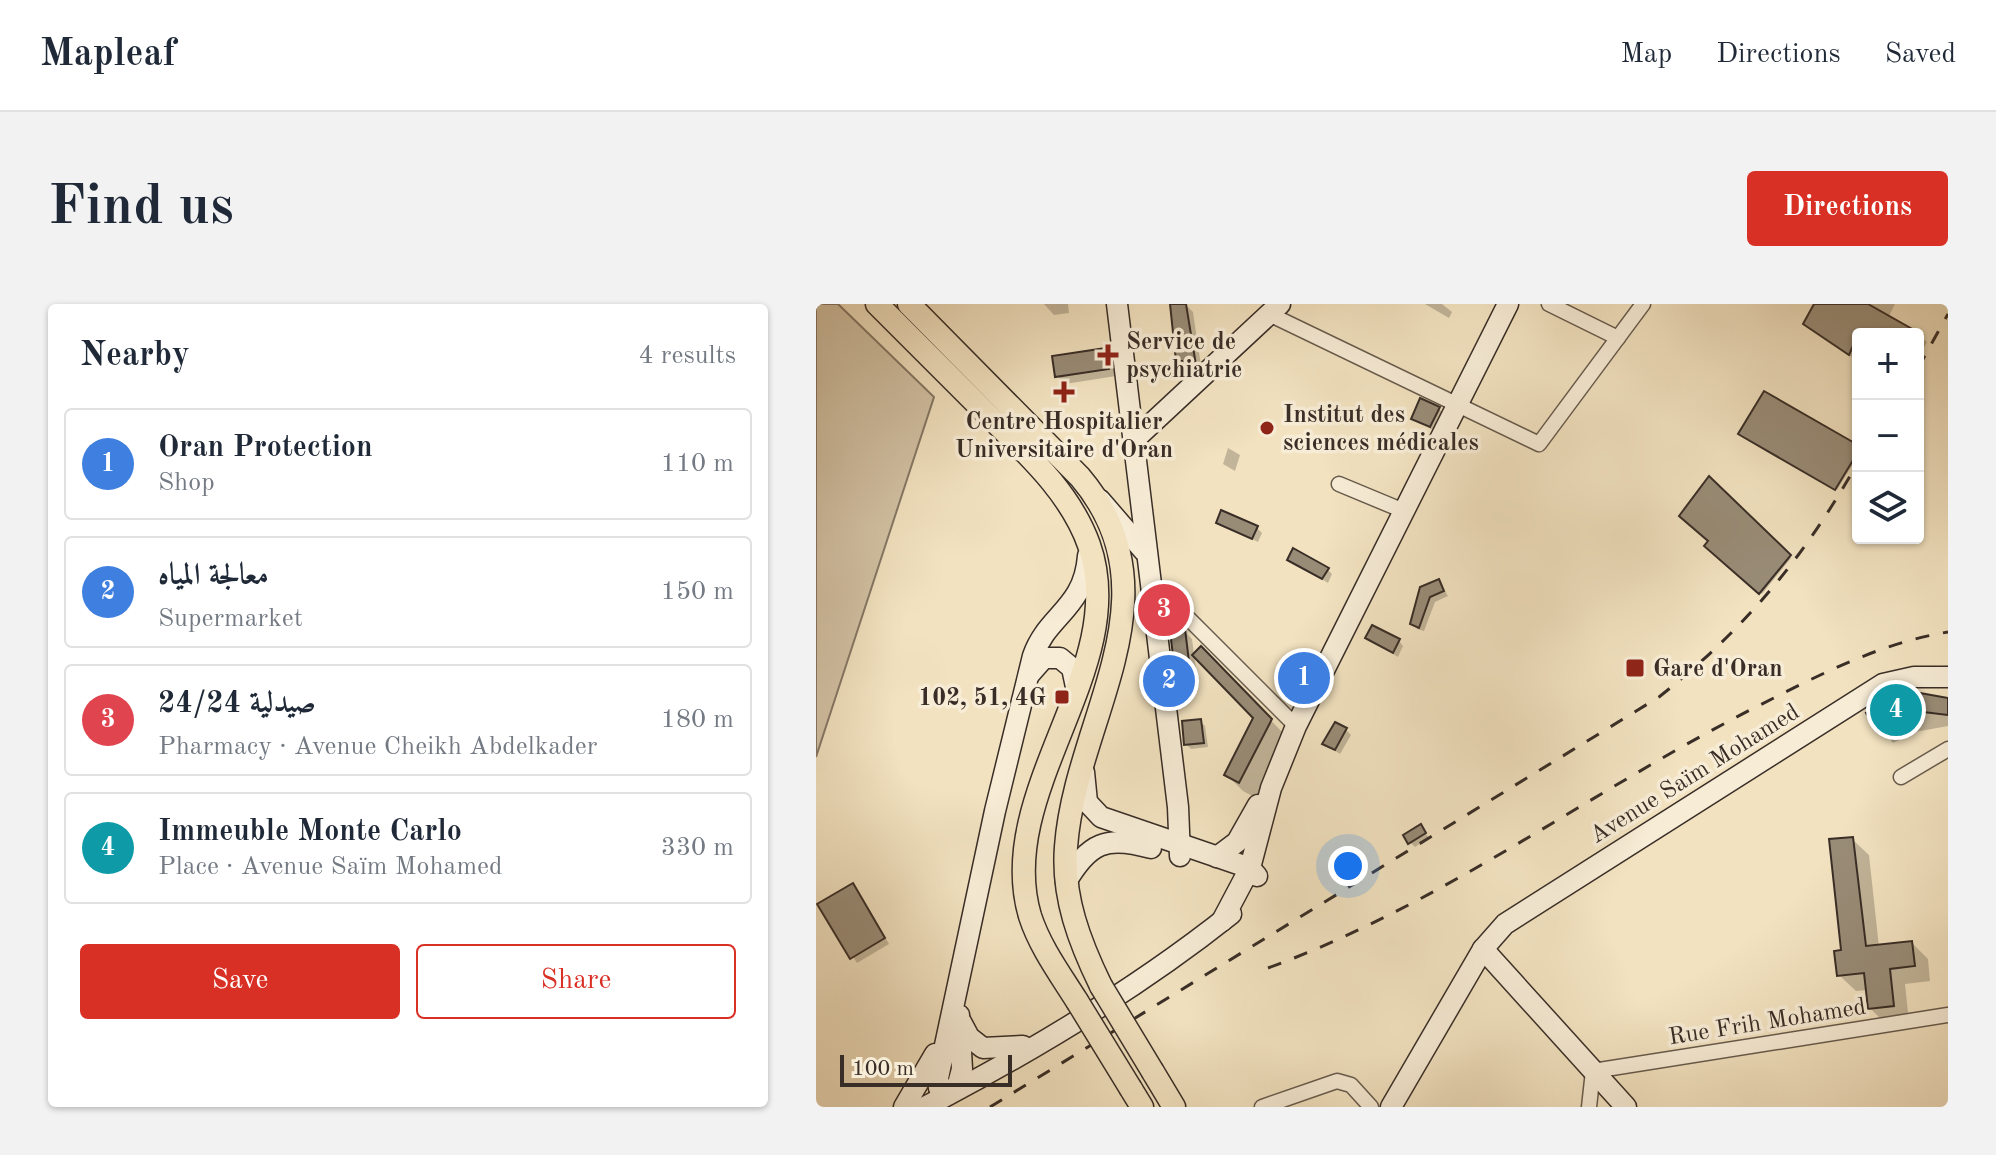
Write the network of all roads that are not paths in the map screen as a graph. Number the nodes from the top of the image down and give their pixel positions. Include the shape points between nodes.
1 (877, 304) edge
2 (909, 304) edge
3 (1117, 304) edge
4 (1508, 304) edge
5 (1549, 304) edge
6 (1643, 304) edge
7 (1277, 307) edge
8 (1618, 338) junction
9 (1459, 405) junction
10 (1162, 412) junction
11 (1132, 413) junction
12 (1135, 439) junction
13 (1339, 484) dead end
14 (1138, 485) junction
15 (1093, 493) junction
16 (1404, 511) junction
17 (1089, 544) junction
18 (1146, 555) junction
19 (1150, 580) junction
20 (1029, 675) junction
21 (1948, 677) edge
22 (1076, 687) junction
23 (1296, 726) junction
24 (1948, 749) edge
25 (1085, 760) junction
26 (1280, 769) junction
27 (1901, 777) dead end
28 (1268, 796) junction
29 (1185, 851) junction
30 (1217, 857) junction
31 (1251, 874) junction
32 (1066, 882) junction
33 (1483, 949) junction
34 (957, 994) junction
35 (959, 1015) junction
36 (1948, 1015) edge
37 (1040, 1042) junction
38 (1593, 1071) junction
39 (949, 1094) junction
40 (1137, 1098) edge
41 (1272, 1106) edge
42 (904, 1107) edge
43 (925, 1107) edge
44 (1174, 1107) edge
45 (1371, 1107) edge
46 (1391, 1107) edge
47 (1589, 1107) edge
48 (1626, 1107) edge

1 - 17 main road via 1039,466 1075,514
2 - 15 main road
3 - 11 street
4 - 9 street
5 - 8 street
6 - 8 street
7 - 9 street
7 - 10 street
8 - 9 street via 1539,444
9 - 16 street
10 - 11 street
10 - 12 street
11 - 12 street
12 - 14 street
13 - 16 street
14 - 15 street via 1131,497 1120,501
14 - 18 street
15 - 18 street
15 - 25 main road via 1115,536 1125,594 1119,637
16 - 23 street
17 - 20 street via 1082,586 1037,645
17 - 22 main road via 1099,601
18 - 19 street
19 - 23 street
19 - 29 street
20 - 22 street via 1044,658 1060,658 1072,668
20 - 34 street via 991,825
21 - 33 street, Avenue Saïm Mohamed via 1883,684 1505,924
22 - 40 main road, bridge via 1034,811 1025,868 1030,915
23 - 26 street
24 - 27 street
25 - 29 street via 1085,792 1092,809 1109,822
25 - 32 main road via 1066,845
26 - 28 street
26 - 31 street via 1280,790
28 - 30 street via 1237,842
28 - 31 street
29 - 30 street
29 - 31 street
29 - 32 street via 1135,843 1098,845 1084,855
30 - 31 street
31 - 37 street via 1222,921
32 - 44 main road, bridge via 1080,940 1101,986
33 - 38 street
33 - 46 street, Avenue Saïm Mohamed
34 - 35 street
34 - 39 street via 938,1078 940,1091
34 - 42 street via 931,1063
35 - 37 street via 969,1037 983,1048
35 - 39 street via 962,1069
36 - 38 street, Rue Frih Mohamed
37 - 39 street
38 - 47 street
38 - 48 street
39 - 43 street
41 - 45 street via 1337,1081 1351,1085

